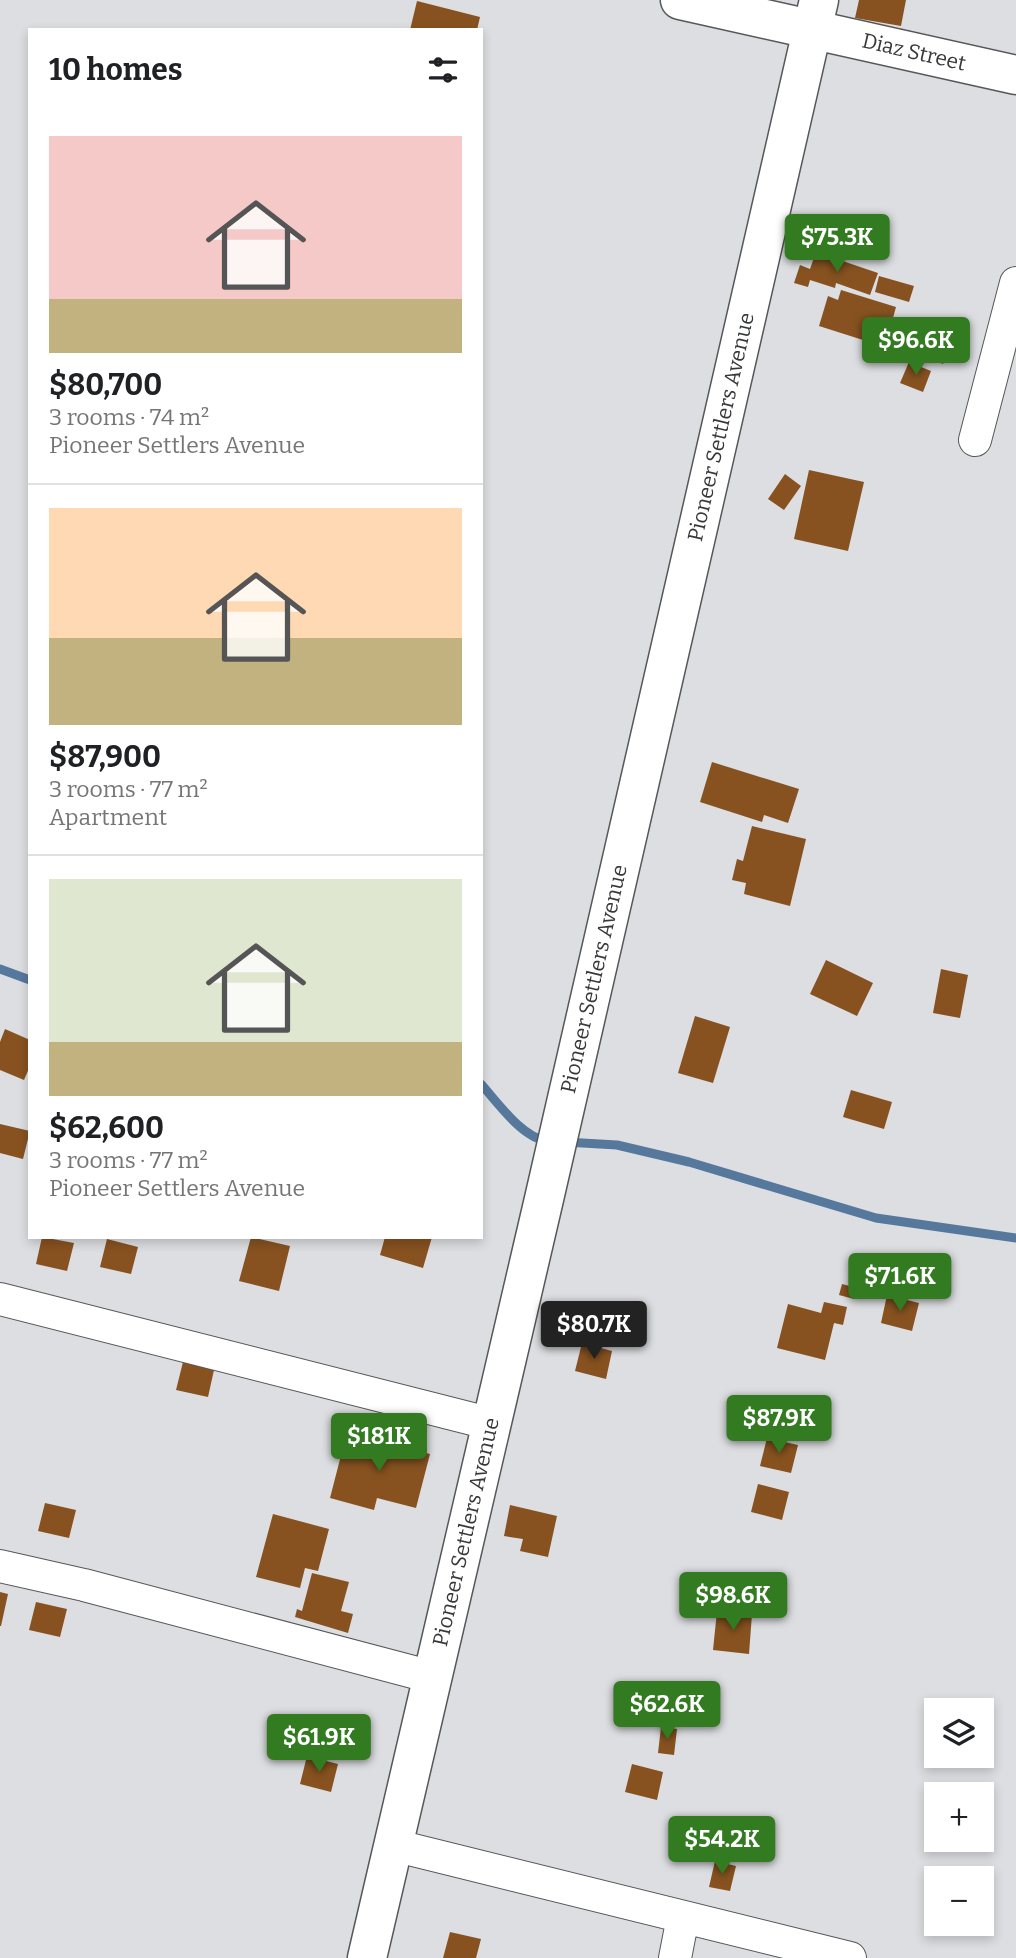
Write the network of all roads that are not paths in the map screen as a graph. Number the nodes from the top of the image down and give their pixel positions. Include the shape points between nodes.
1 (680, 0) edge
2 (816, 14) edge
3 (1016, 75) edge
4 (1016, 283) edge
5 (975, 440) dead end
6 (0, 1298) edge
7 (492, 1424) junction
8 (0, 1566) edge
9 (432, 1677) junction
10 (393, 1845) junction
11 (683, 1917) junction
12 (367, 1958) edge
13 (675, 1958) edge
14 (850, 1958) edge

1 - 2 street, Diaz Street
2 - 3 street, Diaz Street
2 - 7 street, Pioneer Settlers Avenue
4 - 5 street
6 - 7 street
7 - 9 street, Pioneer Settlers Avenue
8 - 9 street
9 - 10 street, Pioneer Settlers Avenue
10 - 11 street
10 - 12 street, Pioneer Settlers Avenue
11 - 13 street
11 - 14 street

